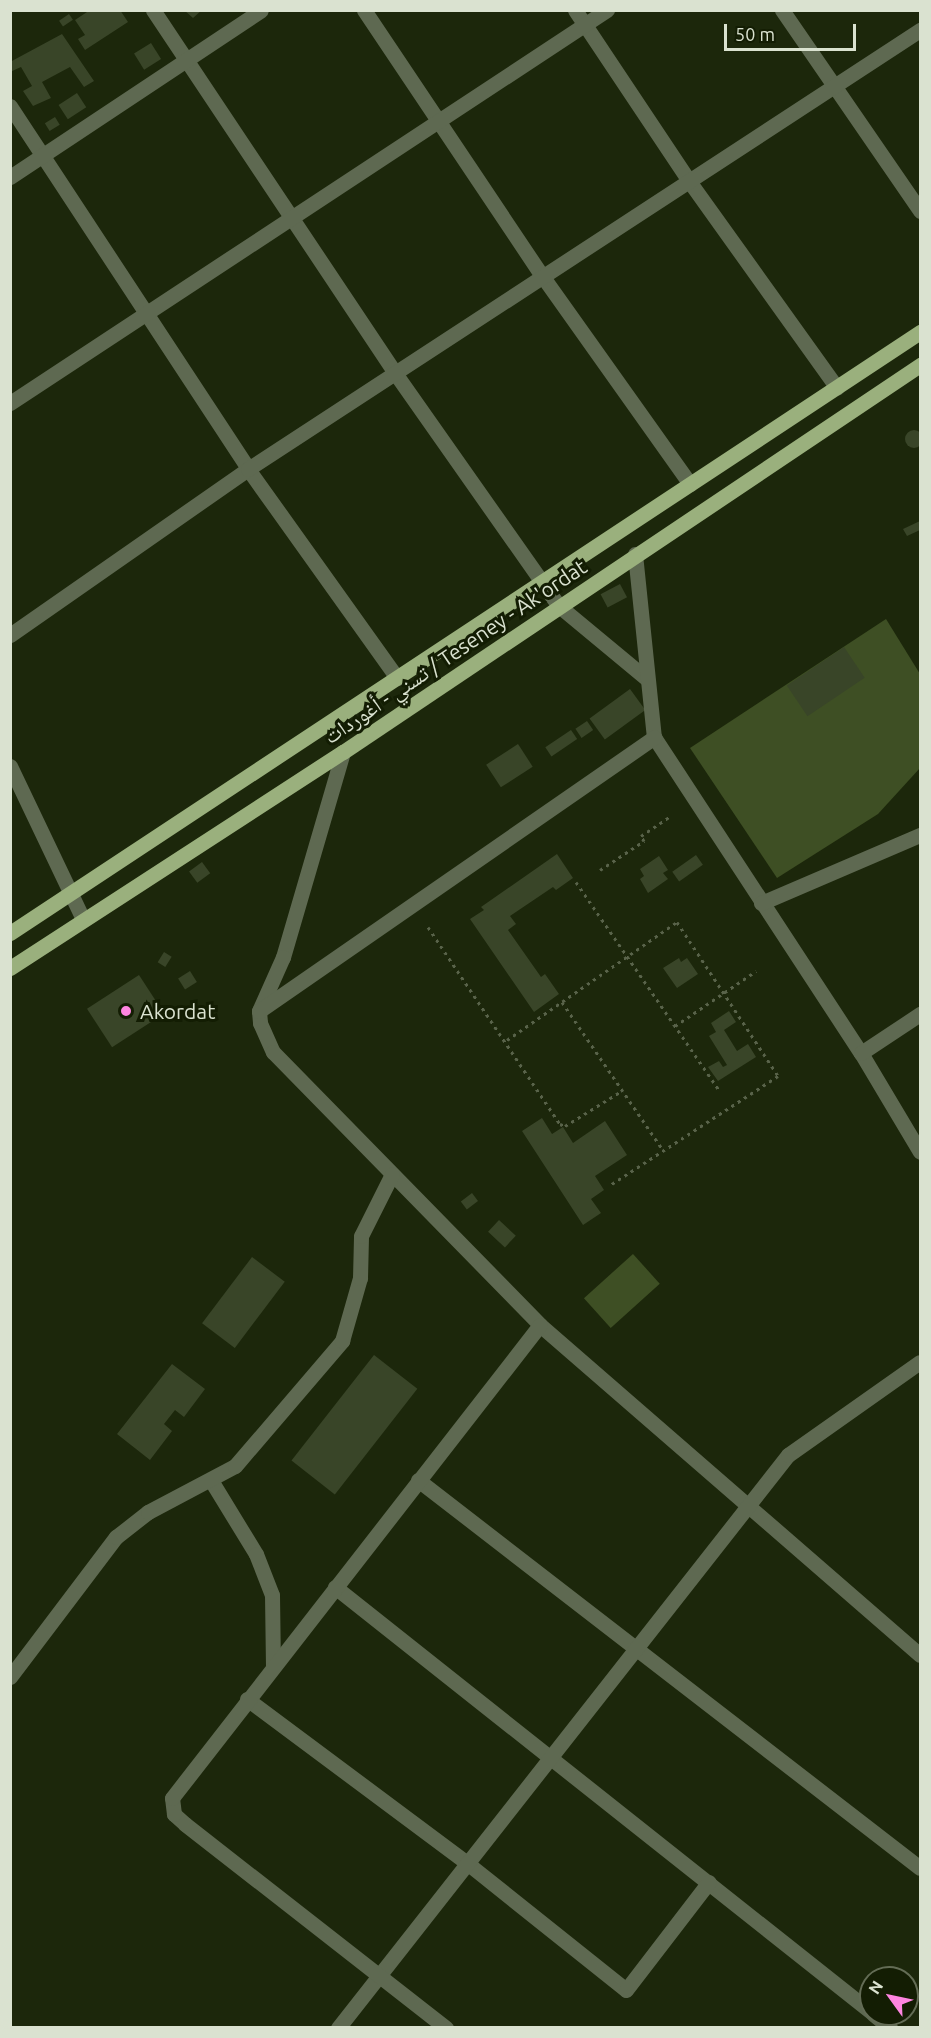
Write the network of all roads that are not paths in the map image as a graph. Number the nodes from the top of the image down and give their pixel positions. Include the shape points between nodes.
1 (153, 10) edge
2 (261, 10) edge
3 (364, 10) edge
4 (575, 10) edge
5 (607, 10) edge
6 (782, 10) edge
7 (585, 25) junction
8 (921, 30) edge
9 (187, 59) junction
10 (833, 87) junction
11 (10, 106) edge
12 (438, 121) junction
13 (42, 156) junction
14 (10, 177) edge
15 (689, 181) junction
16 (921, 211) edge
17 (291, 218) junction
18 (543, 277) junction
19 (146, 314) junction
20 (921, 332) edge
21 (921, 365) edge
22 (395, 373) junction
23 (837, 388) junction
24 (10, 403) edge
25 (248, 469) junction
26 (690, 484) junction
27 (635, 554) junction
28 (541, 581) junction
29 (558, 606) junction
30 (10, 635) edge
31 (397, 678) junction
32 (647, 679) junction
33 (654, 737) junction
34 (343, 752) junction
35 (10, 766) edge
36 (921, 836) edge
37 (70, 893) junction
38 (761, 903) junction
39 (83, 919) junction
40 (10, 933) edge
41 (10, 968) edge
42 (259, 1011) junction
43 (921, 1014) edge
44 (861, 1053) junction
45 (921, 1152) edge
46 (392, 1174) junction
47 (540, 1325) junction
48 (921, 1362) edge
49 (418, 1480) junction
50 (212, 1482) junction
51 (747, 1507) junction
52 (334, 1587) junction
53 (637, 1646) junction
54 (917, 1647) edge
55 (273, 1666) junction
56 (10, 1677) edge
57 (247, 1699) junction
58 (549, 1758) junction
59 (467, 1863) junction
60 (921, 1868) edge
61 (709, 1882) junction
62 (380, 1974) junction
63 (859, 2003) edge
64 (338, 2028) edge
65 (446, 2028) edge

1 - 9 street
2 - 9 street
3 - 12 street
4 - 7 street
5 - 7 street
6 - 10 street
7 - 12 street
7 - 15 street
8 - 10 street
9 - 13 street
9 - 17 street
10 - 15 street
10 - 16 street
11 - 13 street
12 - 17 street
12 - 18 street
13 - 14 street
13 - 19 street
15 - 18 street
15 - 23 street
17 - 19 street
17 - 22 street
18 - 22 street
18 - 26 street
19 - 24 street
19 - 25 street
20 - 23 main road
21 - 27 main road, تسني - أغوردات / Teseney - Ak'ordat
22 - 25 street
22 - 28 street
23 - 26 main road
25 - 30 street
25 - 31 street
26 - 28 main road
27 - 29 main road, تسني - أغوردات / Teseney - Ak'ordat
27 - 32 street
28 - 29 street
28 - 31 main road
29 - 32 street
29 - 34 main road, تسني - أغوردات / Teseney - Ak'ordat
31 - 37 main road
32 - 33 street
33 - 38 street
33 - 42 street
34 - 39 main road, تسني - أغوردات / Teseney - Ak'ordat
34 - 42 street via 283,957
35 - 37 street
36 - 38 street
37 - 39 street
37 - 40 main road
38 - 44 street
39 - 41 main road, تسني - أغوردات / Teseney - Ak'ordat
42 - 46 street via 273,1052
43 - 44 street
44 - 45 street
46 - 47 street
46 - 50 street via 361,1236 360,1278 342,1341 243,1458
47 - 49 street
47 - 51 street
48 - 51 street via 812,1435 788,1455
49 - 52 street
49 - 53 street
50 - 55 street via 256,1554 272,1595
50 - 56 street via 148,1512 116,1536
51 - 53 street
51 - 54 street
52 - 55 street
52 - 58 street
53 - 58 street
53 - 60 street
55 - 57 street
57 - 59 street
57 - 62 street via 172,1798 174,1814
58 - 59 street
58 - 61 street
59 - 61 street via 626,1990
59 - 62 street
61 - 63 street
62 - 64 street
62 - 65 street

